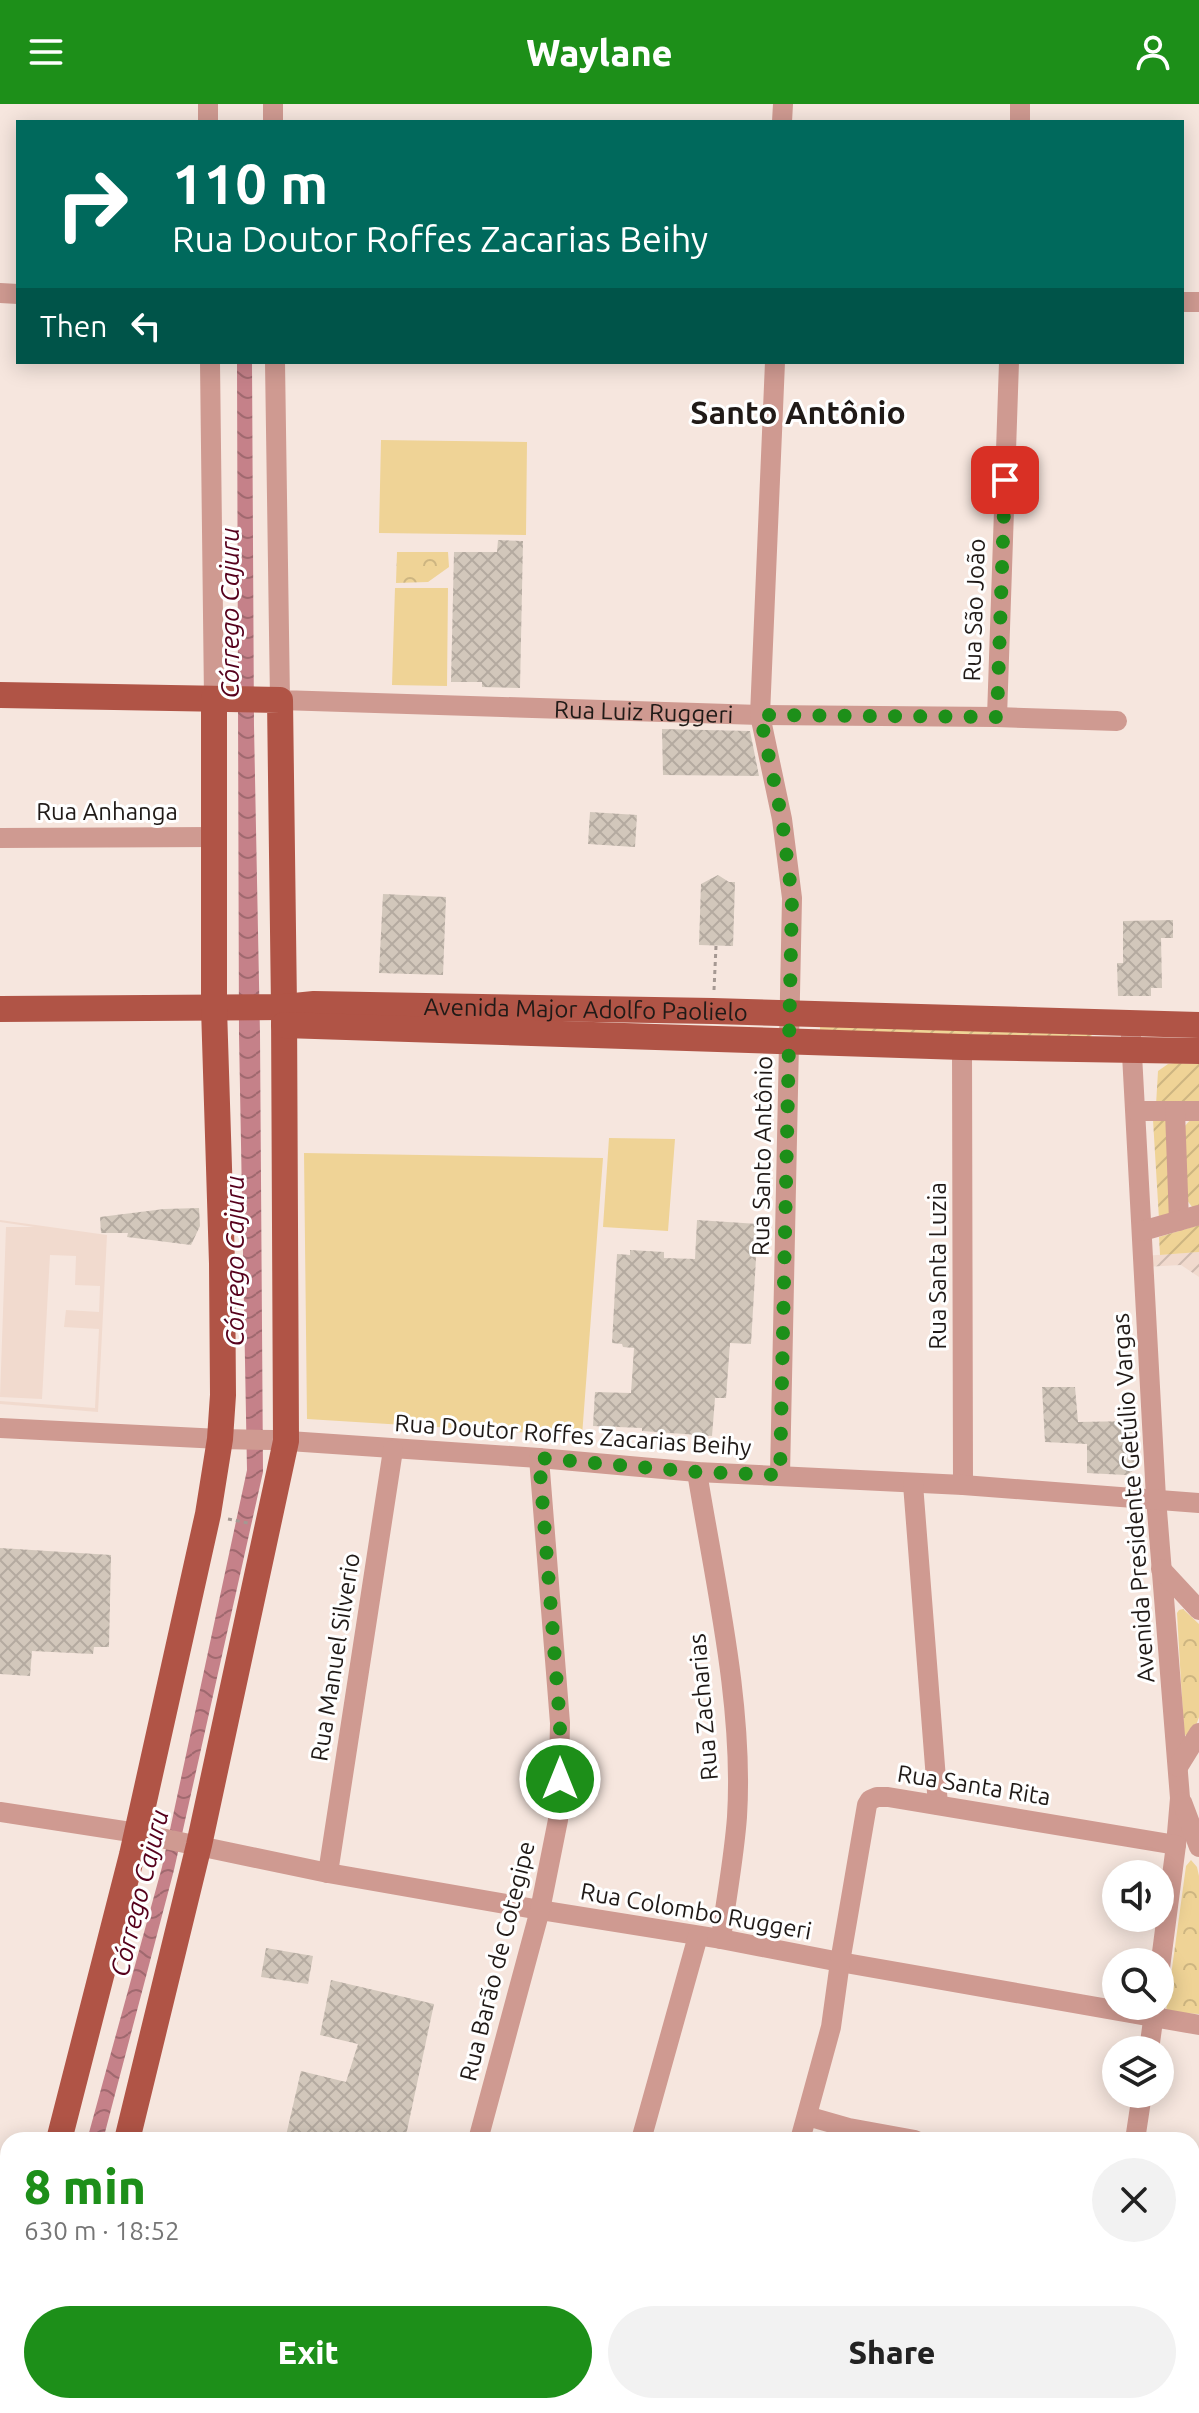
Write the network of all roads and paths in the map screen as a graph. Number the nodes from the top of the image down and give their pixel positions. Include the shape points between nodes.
1 (210, 364) edge
2 (275, 364) edge
3 (775, 364) edge
4 (1009, 364) edge
5 (0, 695) edge
6 (221, 700) junction
7 (272, 700) junction
8 (760, 715) junction
9 (997, 717) junction
10 (1117, 721) dead end
11 (215, 837) junction
12 (0, 838) edge
13 (716, 946) dead end
14 (222, 1008) junction
15 (0, 1009) edge
16 (713, 1011) junction
17 (791, 1013) junction
18 (276, 1014) junction
19 (1199, 1025) edge
20 (1131, 1036) junction
21 (791, 1041) junction
22 (962, 1047) junction
23 (1199, 1051) edge
24 (1136, 1111) junction
25 (1175, 1111) junction
26 (1199, 1111) edge
27 (1189, 1218) edge
28 (1142, 1231) junction
29 (0, 1428) edge
30 (227, 1440) junction
31 (280, 1440) junction
32 (393, 1450) junction
33 (539, 1458) junction
34 (697, 1472) junction
35 (780, 1475) junction
36 (913, 1484) junction
37 (963, 1485) junction
38 (1156, 1498) junction
39 (1199, 1503) edge
40 (208, 1514) junction
41 (268, 1527) junction
42 (1161, 1569) junction
43 (1199, 1610) edge
44 (1199, 1733) edge
45 (1178, 1767) junction
46 (1180, 1798) junction
47 (938, 1805) junction
48 (0, 1812) edge
49 (142, 1834) junction
50 (192, 1844) junction
51 (1176, 1845) junction
52 (1199, 1847) edge
53 (328, 1873) junction
54 (540, 1910) junction
55 (698, 1936) junction
56 (721, 1939) junction
57 (1163, 1948) edge
58 (840, 1962) junction
59 (1102, 2004) edge
60 (1174, 2018) edge
61 (1199, 2025) edge
62 (1140, 2108) edge
63 (807, 2116) junction
64 (61, 2132) edge
65 (129, 2132) edge
66 (480, 2132) edge
67 (643, 2132) edge
68 (802, 2132) edge
69 (871, 2132) edge
70 (1136, 2132) edge

1 - 6 street
2 - 7 street
3 - 8 street, Rua Santo Antônio
4 - 9 street, Rua São João
5 - 6 main road
6 - 7 main road
6 - 11 main road
7 - 8 street, Rua Luiz Ruggeri
7 - 18 main road
8 - 9 street, Rua Luiz Ruggeri
8 - 17 street, Rua Santo Antônio via 792,898
9 - 10 street, Rua Luiz Ruggeri
11 - 12 street, Rua Anhanga
11 - 14 main road
13 - 16 path
14 - 15 main road
14 - 18 main road
14 - 30 main road
16 - 17 main road, Avenida Major Adolfo Paolielo
16 - 18 main road, Avenida Major Adolfo Paolielo via 314,1004
17 - 20 main road, Avenida Major Adolfo Paolielo
17 - 21 street, Rua Santo Antônio
18 - 21 main road, Avenida Major Adolfo Paolielo
18 - 31 main road
19 - 20 main road, Avenida Major Adolfo Paolielo
20 - 22 main road, Avenida Major Adolfo Paolielo
20 - 23 main road, Avenida Major Adolfo Paolielo
20 - 24 street, Avenida Presidente Getúlio Vargas
21 - 22 main road, Avenida Major Adolfo Paolielo
21 - 35 street, Rua Santo Antônio
22 - 37 street, Rua Santa Luzia
24 - 25 street
24 - 28 street, Avenida Presidente Getúlio Vargas
25 - 26 street
25 - 27 street
27 - 28 street
28 - 38 street, Avenida Presidente Getúlio Vargas
29 - 30 street, Rua Doutor Roffes Zacarias Beihy
30 - 31 street, Rua Doutor Roffes Zacarias Beihy
30 - 40 main road
31 - 32 street, Rua Doutor Roffes Zacarias Beihy
31 - 41 main road
32 - 33 street, Rua Doutor Roffes Zacarias Beihy
32 - 53 street, Rua Manuel Silverio
33 - 34 street, Rua Doutor Roffes Zacarias Beihy
33 - 54 street, Rua Barão de Cotegipe via 560,1723 558,1820
34 - 35 street, Rua Doutor Roffes Zacarias Beihy
34 - 56 street, Rua Zacharias via 732,1693 737,1761 737,1818
35 - 36 street, Rua Doutor Roffes Zacarias Beihy
36 - 37 street, Rua Doutor Roffes Zacarias Beihy
36 - 47 street
37 - 38 street, Rua Doutor Roffes Zacarias Beihy
38 - 39 street, Rua Doutor Roffes Zacarias Beihy
38 - 42 street, Avenida Presidente Getúlio Vargas
40 - 41 path
40 - 49 main road
41 - 50 main road
42 - 43 street
42 - 45 street, Avenida Presidente Getúlio Vargas
44 - 45 street
45 - 46 street, Avenida Presidente Getúlio Vargas
46 - 51 street, Avenida Presidente Getúlio Vargas
46 - 52 street
47 - 51 street, Rua Santa Rita
47 - 58 street, Rua Santa Rita via 870,1800
48 - 49 street, Rua Colombo Ruggeri
49 - 50 street, Rua Colombo Ruggeri
49 - 64 main road
50 - 53 street, Rua Colombo Ruggeri
50 - 65 main road
51 - 57 street, Avenida Presidente Getúlio Vargas
53 - 54 street, Rua Colombo Ruggeri
54 - 55 street, Rua Colombo Ruggeri
54 - 66 street, Rua Barão de Cotegipe
55 - 56 street, Rua Colombo Ruggeri
55 - 67 street
56 - 58 street, Rua Colombo Ruggeri
58 - 59 street, Rua Colombo Ruggeri
58 - 63 street, Rua Santa Rita via 831,2027
60 - 61 street, Rua Colombo Ruggeri
62 - 70 street
63 - 68 street, Rua Santa Rita
63 - 69 street

